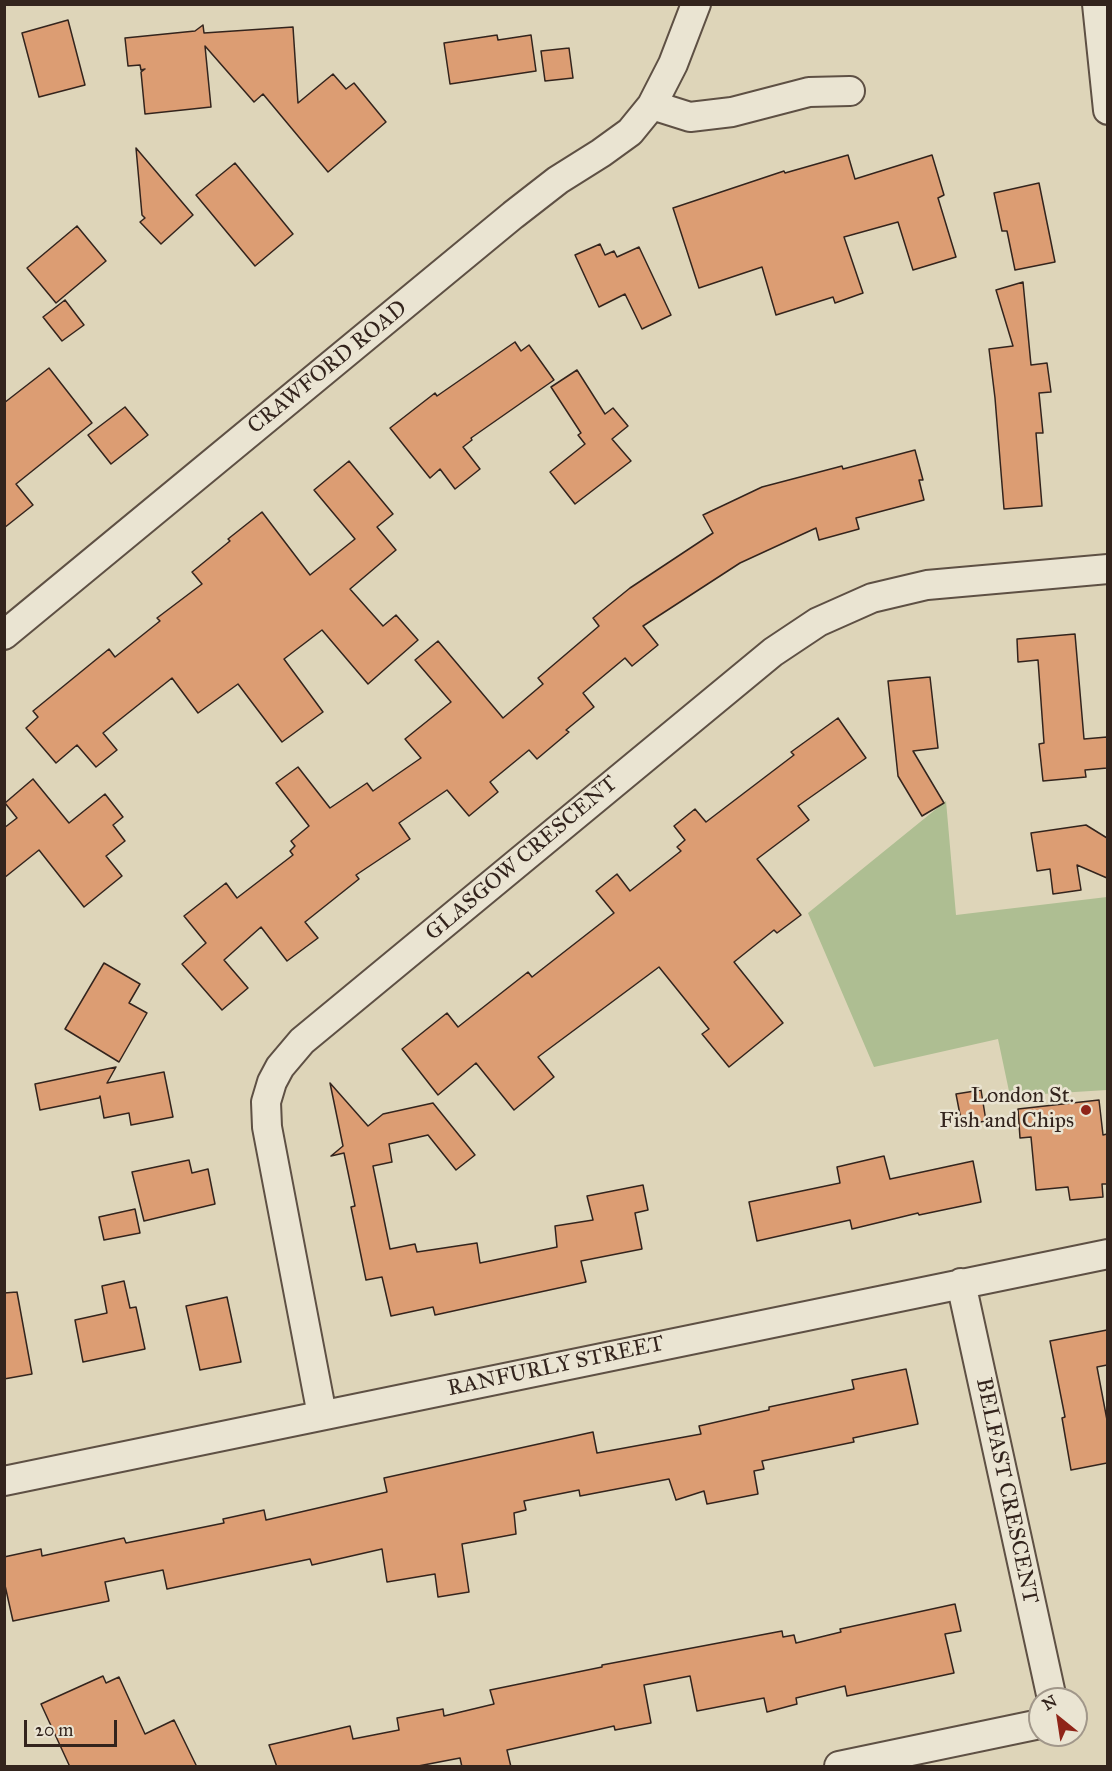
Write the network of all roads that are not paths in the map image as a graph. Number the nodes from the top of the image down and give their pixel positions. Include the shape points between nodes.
1 (696, 4) edge
2 (1097, 4) edge
3 (850, 91) dead end
4 (652, 105) junction
5 (1107, 110) edge
6 (1107, 568) edge
7 (4, 635) edge
8 (1107, 1254) edge
9 (961, 1283) junction
10 (322, 1415) junction
11 (4, 1481) edge
12 (1049, 1687) edge
13 (1028, 1727) edge
14 (839, 1767) edge

1 - 4 street, CRAWFORD ROAD
2 - 5 street
3 - 4 street via 809,92 732,112 690,117
4 - 7 street, CRAWFORD ROAD via 630,132 513,215
6 - 10 street, GLASGOW CRESCENT via 927,585 872,598 818,622 763,660 302,1041 279,1067 272,1082 266,1102 267,1127
8 - 9 street, RANFURLY STREET
9 - 10 street, RANFURLY STREET
9 - 12 street, BELFAST CRESCENT
10 - 11 street, RANFURLY STREET
13 - 14 street

